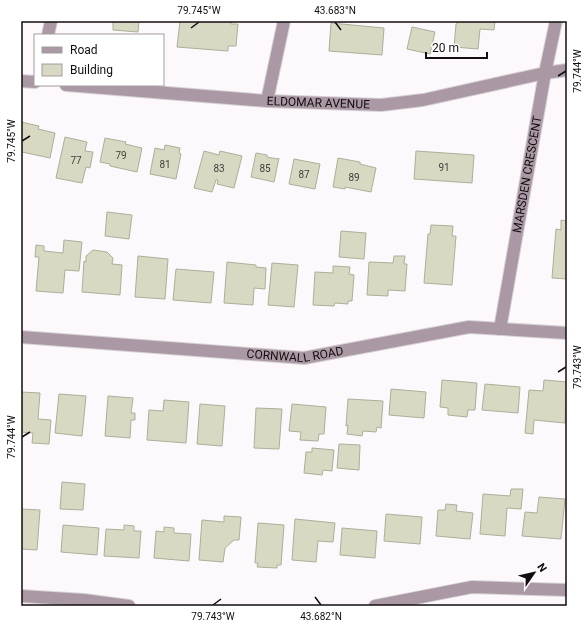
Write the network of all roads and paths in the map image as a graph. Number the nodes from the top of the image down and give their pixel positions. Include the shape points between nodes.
1 (51, 21) edge
2 (284, 21) edge
3 (556, 21) edge
4 (48, 34) edge
5 (567, 70) edge
6 (544, 73) junction
7 (21, 81) edge
8 (34, 82) edge
9 (79, 86) edge
10 (267, 101) junction
11 (500, 329) junction
12 (567, 333) edge
13 (21, 337) edge
14 (567, 590) edge
15 (21, 596) edge
16 (129, 606) edge
17 (375, 606) edge

1 - 4 street
2 - 10 street
3 - 6 street, MARSDEN CRESCENT
5 - 6 street, ELDOMAR AVENUE
6 - 10 street, ELDOMAR AVENUE via 423,100 381,104
6 - 11 street, MARSDEN CRESCENT
7 - 8 street
9 - 10 street, ELDOMAR AVENUE
11 - 12 street, CORNWALL ROAD
11 - 13 street, CORNWALL ROAD via 469,327 304,358
14 - 17 street via 472,587
15 - 16 street

